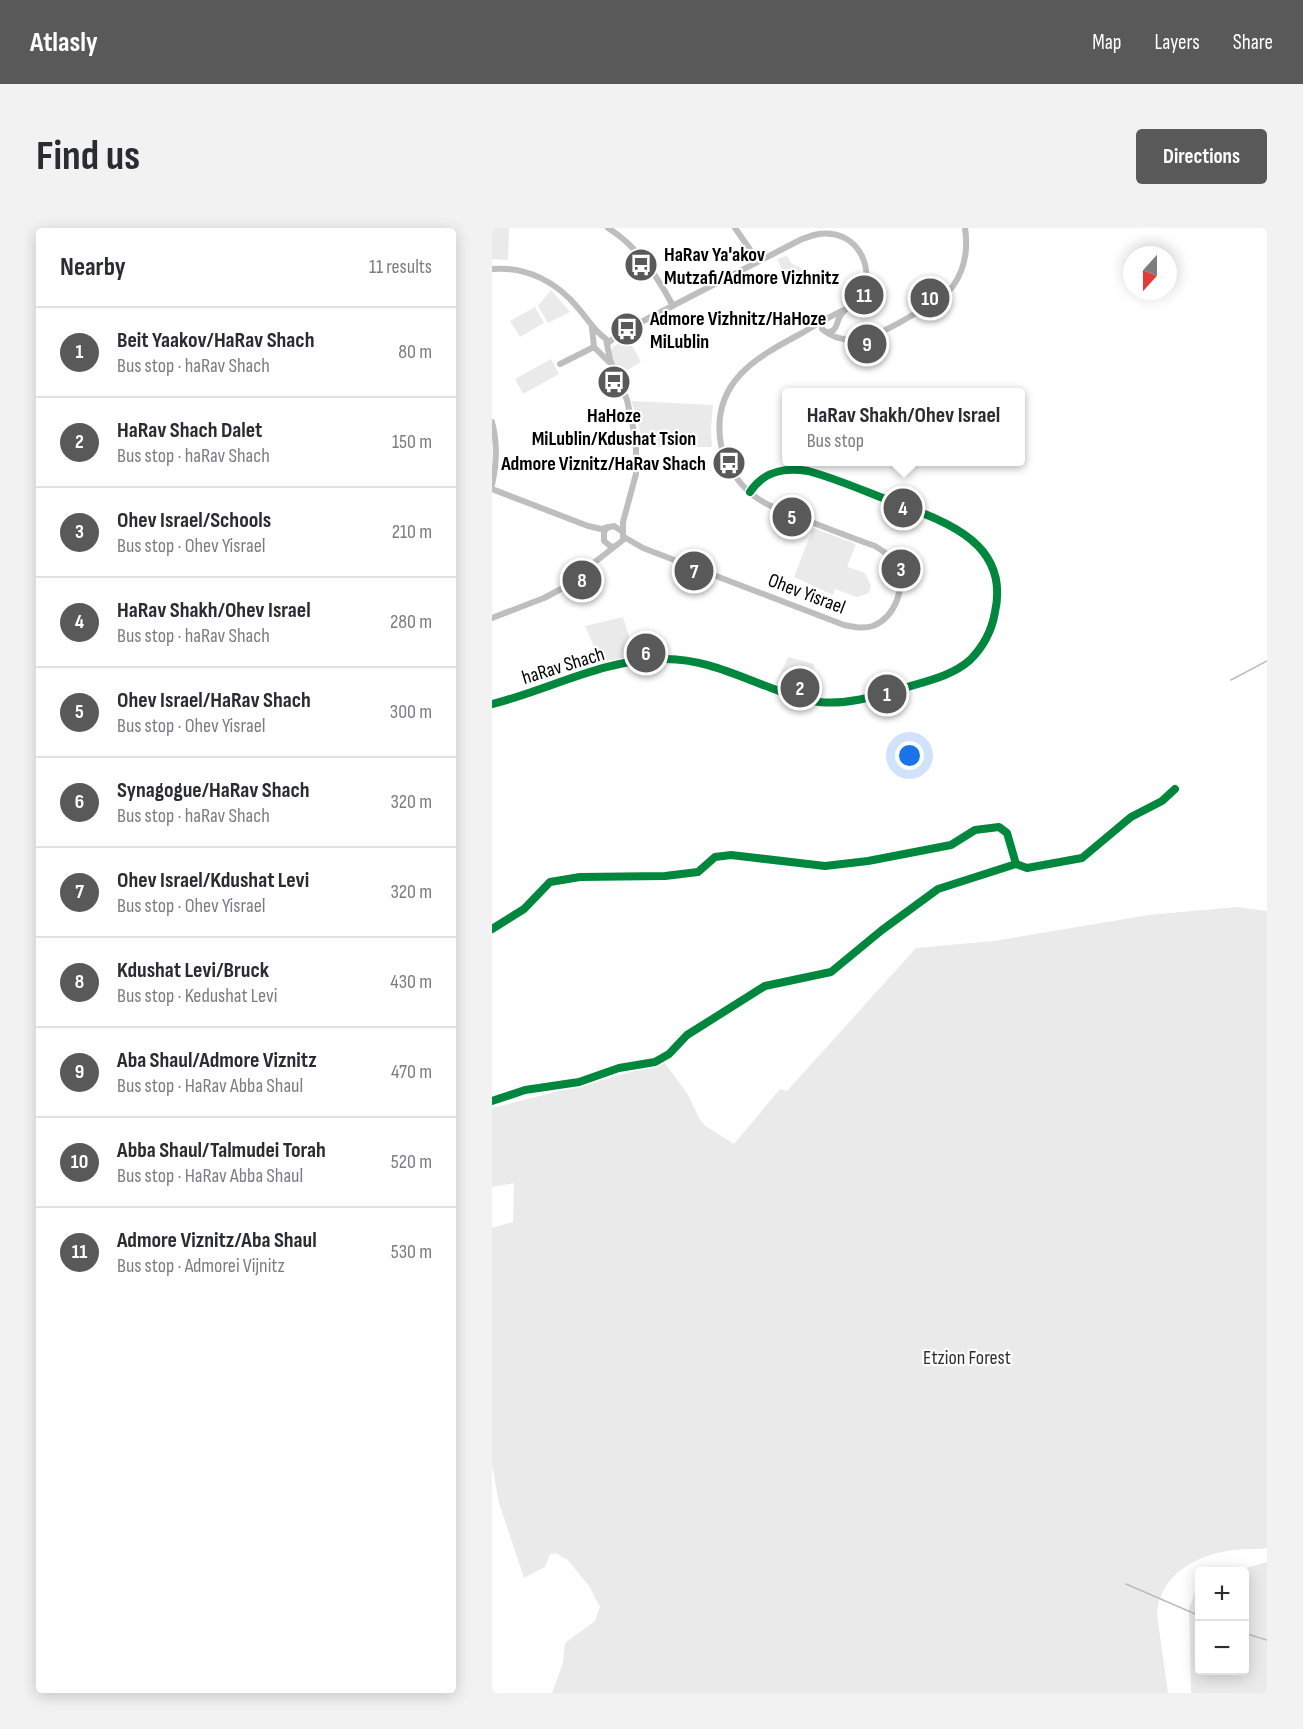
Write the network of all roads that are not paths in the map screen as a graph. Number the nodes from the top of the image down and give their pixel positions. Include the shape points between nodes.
1 (608, 228) edge
2 (735, 228) edge
3 (964, 228) edge
4 (758, 261) junction
5 (492, 269) edge
6 (673, 306) junction
7 (846, 309) junction
8 (825, 319) junction
9 (591, 325) junction
10 (837, 325) junction
11 (825, 331) junction
12 (804, 332) junction
13 (852, 339) junction
14 (606, 341) junction
15 (596, 346) junction
16 (560, 364) dead end
17 (611, 366) junction
18 (492, 422) edge
19 (492, 487) edge
20 (750, 492) junction
21 (627, 508) junction
22 (588, 526) junction
23 (610, 527) junction
24 (623, 535) junction
25 (604, 540) junction
26 (617, 546) junction
27 (643, 548) junction
28 (591, 565) junction
29 (492, 618) edge
30 (492, 704) edge
31 (1174, 789) dead end
32 (1016, 864) junction
33 (492, 929) edge
34 (492, 1101) edge

1 - 6 street via 625,240 660,281
2 - 4 street
3 - 13 street via 964,262 945,295 890,328
4 - 6 street
4 - 7 street via 817,234 845,238 861,253 867,273 860,297
5 - 9 street via 519,271 549,282 573,302
6 - 14 street
7 - 8 street, Ohev Yisrael
7 - 10 street
8 - 10 street via 833,318
8 - 11 street via 821,326
8 - 12 street, Ohev Yisrael
9 - 14 street
9 - 15 street
10 - 11 street via 831,332
10 - 13 street via 842,335
11 - 12 street
11 - 13 street via 841,339
12 - 20 street, Ohev Yisrael via 744,369 724,401 722,452
14 - 15 street
14 - 15 street
14 - 17 street
15 - 16 street
15 - 17 street
17 - 21 street via 627,400 636,441 636,474
18 - 19 street via 497,444
19 - 22 street
20 - 27 street, Ohev Yisrael via 779,509 888,554 900,576 897,601 891,612 871,626 844,626
20 - 30 street, haRav Shach via 761,478 776,471 808,471 960,531 987,557 996,578 994,617 981,646 963,665 941,677 847,702 804,699 710,666 659,658 603,668
21 - 23 street
21 - 24 street
22 - 23 street
22 - 25 street
23 - 24 street via 620,528
23 - 25 street via 604,532
24 - 26 street
24 - 27 street
25 - 26 street
25 - 28 street
26 - 27 street
26 - 28 street
28 - 29 street via 544,598
31 - 32 street via 1162,801 1131,817 1082,858 1027,868
32 - 33 street via 1007,833 999,827 975,830 951,845 825,866 731,855 715,857 698,872 580,876 550,882 524,909
32 - 34 street via 938,889 831,972 765,986 687,1035 656,1062 619,1068 579,1082 525,1090

